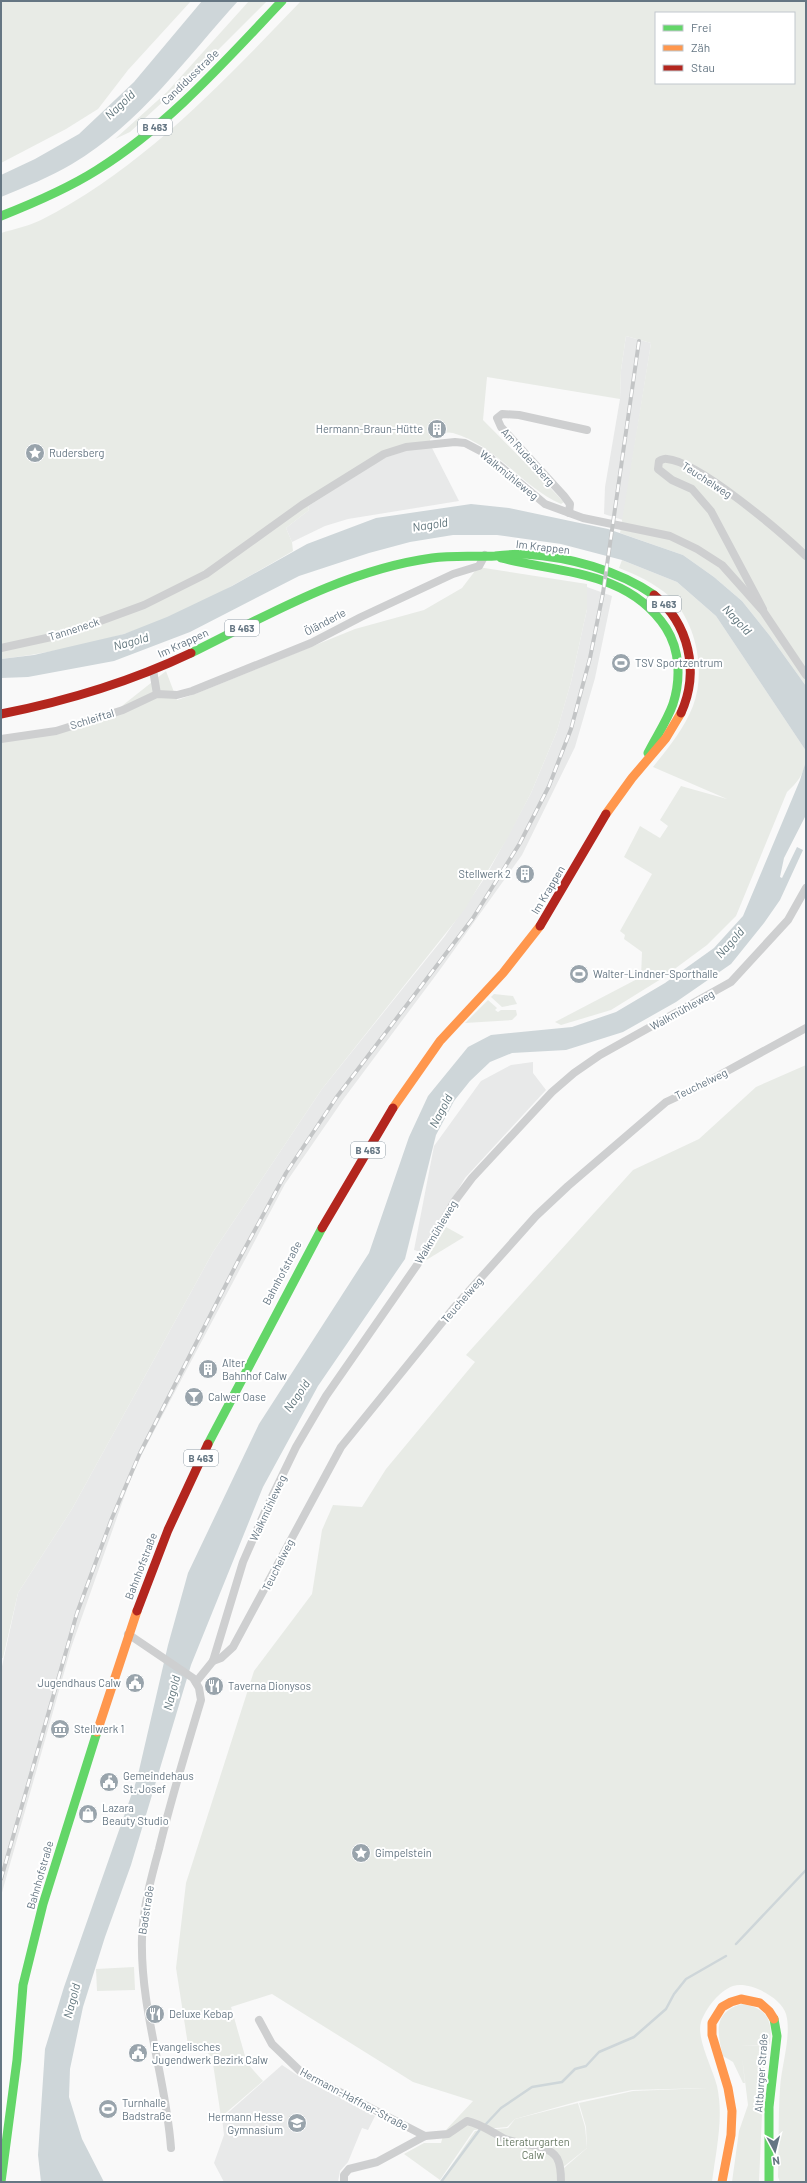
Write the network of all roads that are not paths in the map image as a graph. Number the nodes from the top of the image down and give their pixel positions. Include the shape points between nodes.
1 (282, 1) edge
2 (1, 216) edge
3 (587, 430) dead end
4 (569, 513) junction
5 (485, 555) junction
6 (495, 556) junction
7 (806, 556) edge
8 (144, 605) joint
9 (763, 611) junction
10 (1, 648) edge
11 (153, 670) junction
12 (806, 675) edge
13 (157, 694) junction
14 (1, 714) edge
15 (1, 739) edge
16 (644, 762) junction
17 (806, 888) edge
18 (459, 1019) joint
19 (806, 1028) edge
20 (128, 1634) junction
21 (212, 1661) junction
22 (194, 1680) junction
23 (259, 2020) dead end
24 (425, 2136) junction
25 (171, 2148) dead end
26 (1, 2182) edge
27 (344, 2182) edge
28 (561, 2182) edge
29 (722, 2182) edge
30 (769, 2182) edge

1 - 2 main road, Candidusstraße / B 463 via 214,72 134,144 87,176 32,204
3 - 4 street, Am Rudersberg via 519,415 502,414 497,418 501,427 564,496 570,504
4 - 8 street, Walkmühleweg via 545,504 486,454 465,442 406,446 384,454 302,505 206,574
4 - 9 street, Walkmühleweg via 670,536 697,549 722,565
5 - 6 main road, B 463
5 - 11 main road, Im Krappen / B 463 via 425,558 368,572 302,598
5 - 13 street, Öländerle via 479,566 453,574 287,654 192,691 177,695
6 - 16 main road, Im Krappen / B 463 via 610,582 629,590 657,612 674,643 679,677 668,715
6 - 16 main road, Im Krappen / B 463 via 520,554 551,558 623,577 644,588 662,602 675,617 690,652 690,687 686,704 676,724 663,743
7 - 9 street, Teuchelweg via 750,509 693,469 666,458 659,461 658,469 672,480 692,489 711,512 764,606
8 - 10 street, Tanneneck via 65,634
9 - 12 street, Walkmühleweg
11 - 13 street
11 - 14 main road, Im Krappen / B 463 via 75,697
13 - 15 street, Schleiftal via 123,710 56,731
16 - 18 main road, Im Krappen / B 463 via 604,817 533,937
17 - 21 street, Walkmühleweg via 788,920 732,982 574,1073 552,1092 472,1178 454,1202 417,1264 326,1396 296,1447 243,1562
18 - 20 main road, Bahnhofstraße / B 463 via 414,1074 306,1254 194,1471 158,1554
19 - 21 street, Teuchelweg via 666,1102 536,1216 453,1309 341,1447 233,1647 221,1658
20 - 22 street
20 - 26 main road, Bahnhofstraße / B 463 via 55,1864 24,1983 17,2067
21 - 22 street, Walkmühleweg
22 - 25 street, Badstraße via 199,1688 201,1700 157,1854 147,1898 142,1937 144,1980 169,2120
23 - 24 street, Hermann-Haffner-Straße via 272,2044 301,2072
24 - 27 street via 377,2162 349,2169 344,2175
24 - 28 street via 448,2134 467,2121 477,2123 503,2138 549,2150 556,2158 561,2172
29 - 30 main road, Altburger Straße via 732,2119 727,2083 711,2027 719,2010 739,1998 754,2000 763,2005 776,2023 771,2082

